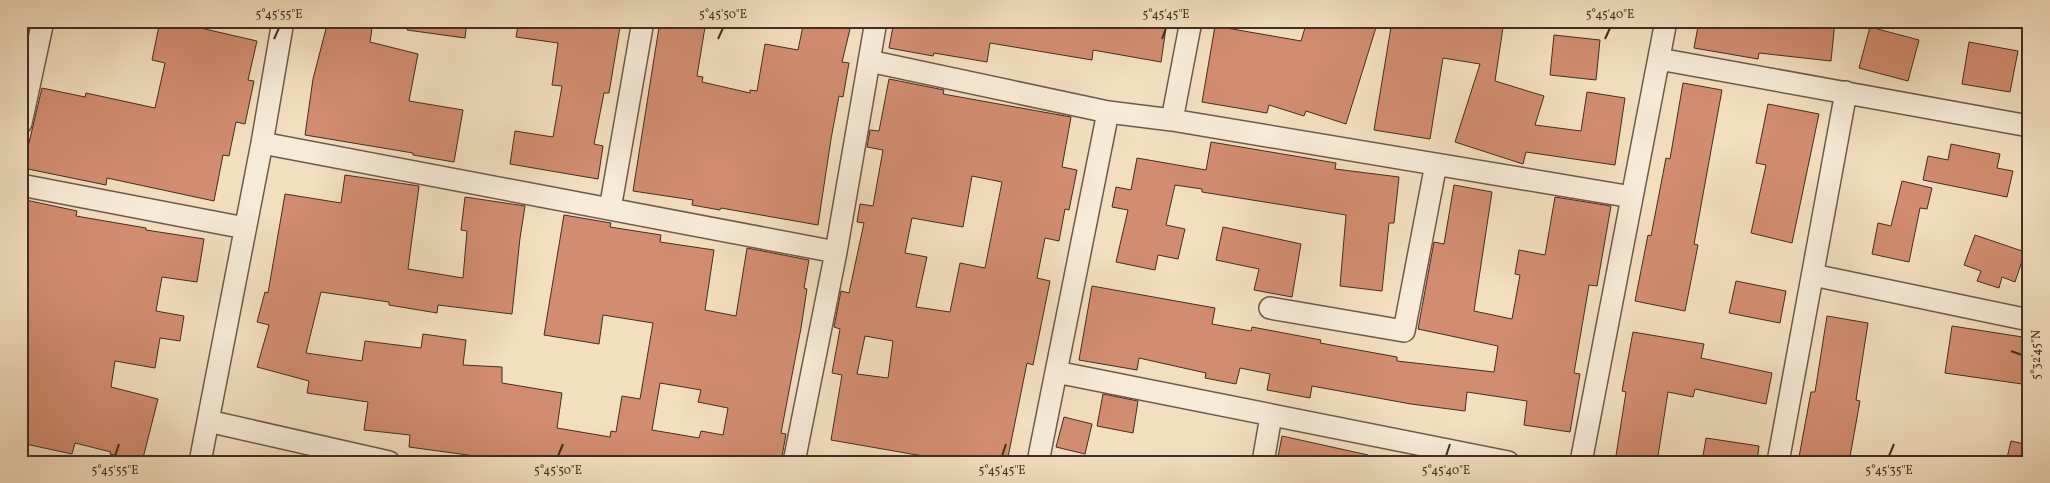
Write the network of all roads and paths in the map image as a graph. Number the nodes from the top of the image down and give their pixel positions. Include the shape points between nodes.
1 (43, 21) edge
2 (283, 21) edge
3 (643, 21) edge
4 (876, 21) edge
5 (1191, 21) edge
6 (1666, 21) edge
7 (1659, 59) junction
8 (869, 61) junction
9 (1846, 92) junction
10 (1108, 112) junction
11 (1172, 120) junction
12 (21, 123) edge
13 (2029, 126) edge
14 (262, 143) junction
15 (1436, 164) junction
16 (21, 184) edge
17 (1632, 197) junction
18 (610, 209) junction
19 (245, 228) junction
20 (836, 252) junction
21 (1813, 276) junction
22 (1270, 308) dead end
23 (2029, 320) edge
24 (1056, 372) junction
25 (1272, 416) junction
26 (208, 421) junction
27 (200, 462) edge
28 (388, 462) edge
29 (794, 462) edge
30 (1038, 462) edge
31 (1263, 462) edge
32 (1508, 462) edge
33 (1581, 462) edge
34 (1778, 462) edge

1 - 12 street
2 - 14 street
3 - 18 street
4 - 8 street
5 - 11 street
6 - 7 street
7 - 9 street
7 - 17 street
8 - 10 street
8 - 20 street
9 - 13 street
9 - 21 street
10 - 11 street
10 - 24 street
11 - 15 street
14 - 18 street
14 - 19 street
15 - 17 street
15 - 22 street via 1404,331
16 - 19 street
17 - 33 street
18 - 20 street
19 - 26 street
20 - 29 street
21 - 23 street
21 - 34 street
24 - 25 street
24 - 30 street
25 - 31 street
25 - 32 street
26 - 27 street
26 - 28 street

